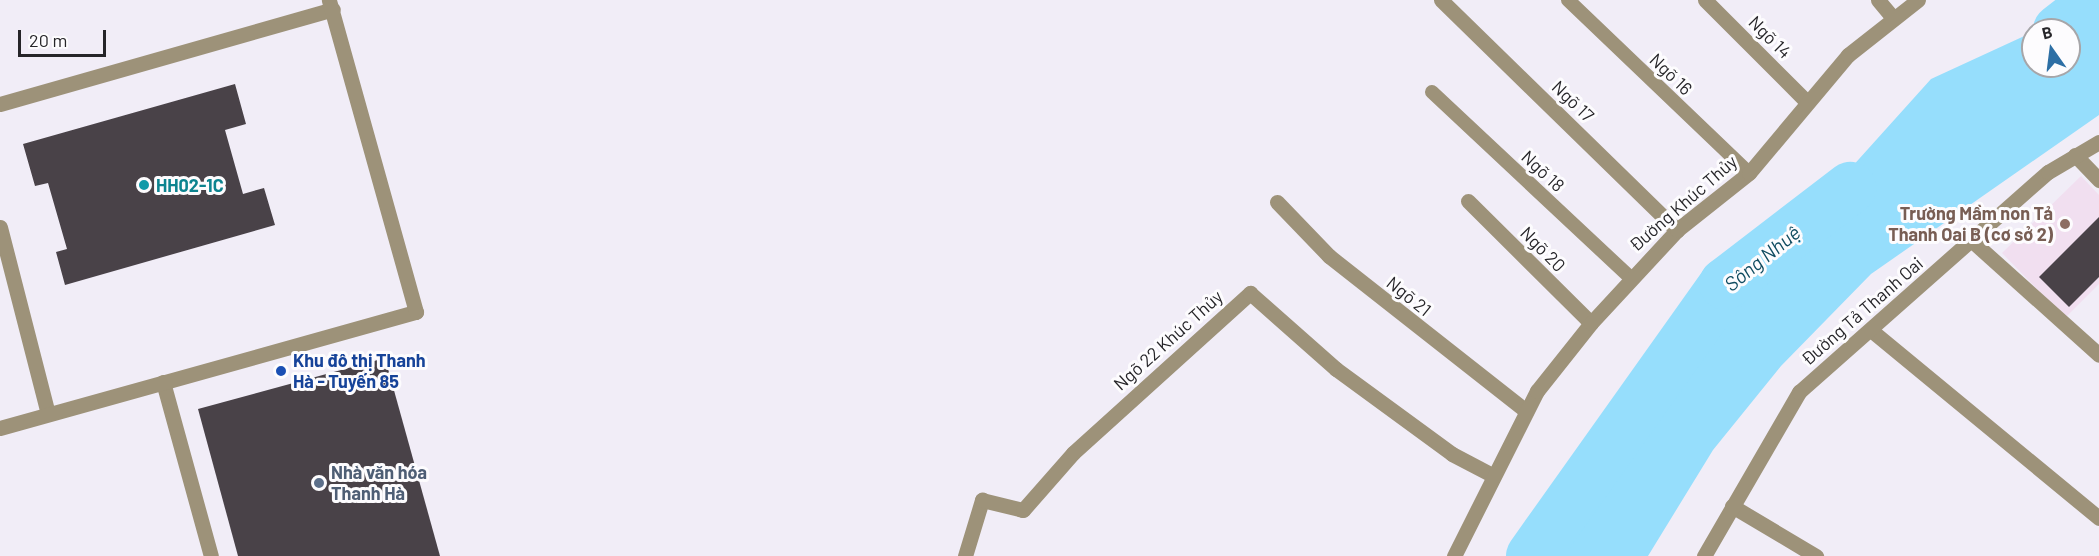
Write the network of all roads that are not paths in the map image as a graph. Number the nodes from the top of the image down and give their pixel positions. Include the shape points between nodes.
1 (1441, 0) edge
2 (1568, 0) edge
3 (1706, 0) edge
4 (1878, 0) edge
5 (1918, 0) edge
6 (331, 4) edge
7 (1893, 18) junction
8 (1432, 92) dead end
9 (1807, 102) junction
10 (0, 104) edge
11 (2099, 142) edge
12 (2075, 155) junction
13 (1749, 173) junction
14 (2099, 180) edge
15 (1468, 201) dead end
16 (1277, 202) dead end
17 (0, 227) edge
18 (1677, 230) junction
19 (1971, 240) junction
20 (1630, 277) junction
21 (1591, 323) junction
22 (1872, 332) junction
23 (2099, 355) edge
24 (163, 382) junction
25 (1526, 411) junction
26 (48, 414) junction
27 (0, 428) edge
28 (1491, 474) junction
29 (1732, 506) junction
30 (2099, 518) edge
31 (211, 556) edge
32 (965, 556) edge
33 (1454, 556) edge
34 (1704, 556) edge
35 (1816, 556) edge

1 - 18 street, Ngõ 17
2 - 13 lane, Ngõ 16
3 - 9 street, Ngõ 14
4 - 7 street
5 - 7 street, Đường Khúc Thủy
6 - 10 street
6 - 24 street via 416,312
7 - 9 street, Đường Khúc Thủy via 1848,55
8 - 20 lane, Ngõ 18
9 - 13 street, Đường Khúc Thủy
11 - 12 street, Đường Tả Thanh Oai
12 - 14 street
12 - 19 street, Đường Tả Thanh Oai via 2048,172
13 - 18 street, Đường Khúc Thủy
15 - 21 street, Ngõ 20
16 - 25 street, Ngõ 21 via 1329,256
17 - 26 street
18 - 20 street, Đường Khúc Thủy
19 - 22 street, Đường Tả Thanh Oai
19 - 23 street
20 - 21 street, Đường Khúc Thủy
21 - 25 street, Đường Khúc Thủy
22 - 29 street, Đường Tả Thanh Oai via 1799,392
22 - 30 street
24 - 26 street
24 - 31 street
25 - 28 street, Đường Khúc Thủy
26 - 27 street
28 - 32 street, Ngõ 22 Khúc Thủy via 1452,454 1336,369 1250,293 1073,453 1023,510 982,500
28 - 33 street, Đường Khúc Thủy
29 - 34 street, Đường Tả Thanh Oai
29 - 35 street

